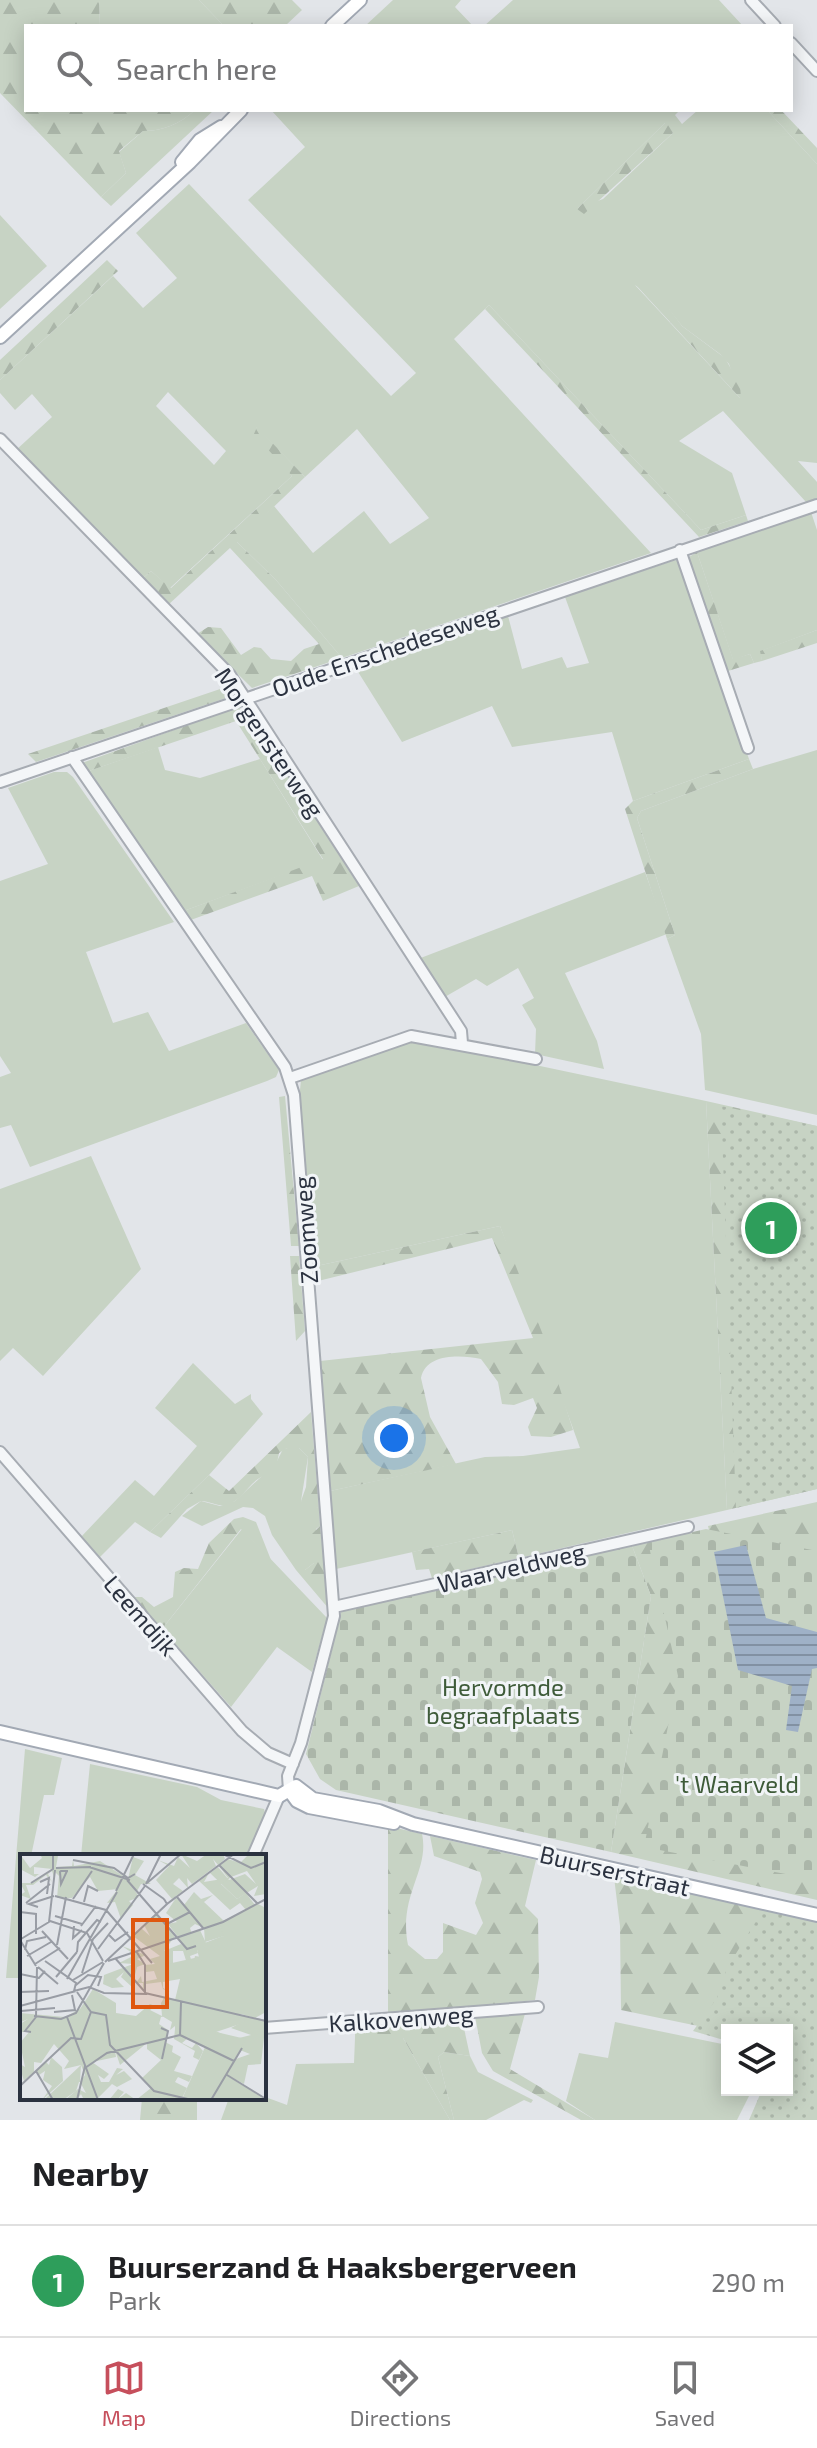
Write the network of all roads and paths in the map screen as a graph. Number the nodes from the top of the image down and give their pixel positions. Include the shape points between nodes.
1 (360, 0) edge
2 (751, 0) edge
3 (334, 24) edge
4 (773, 24) edge
5 (793, 45) edge
6 (817, 71) edge
7 (239, 112) edge
8 (0, 337) edge
9 (0, 439) edge
10 (817, 505) edge
11 (680, 550) junction
12 (244, 698) junction
13 (748, 748) dead end
14 (72, 757) junction
15 (0, 782) edge
16 (462, 1043) junction
17 (536, 1059) dead end
18 (290, 1078) junction
19 (0, 1452) edge
20 (688, 1527) dead end
21 (334, 1607) junction
22 (0, 1732) edge
23 (293, 1764) junction
24 (288, 1790) junction
25 (254, 1854) edge
26 (817, 1915) edge
27 (538, 2007) dead end
28 (266, 2028) edge

1 - 3 main road
2 - 4 street
5 - 6 street
7 - 8 main road
9 - 12 street, Morgensterweg via 230,675
10 - 11 street, Oude Enschedeseweg
11 - 12 street, Oude Enschedeseweg
11 - 13 street
12 - 14 street, Oude Enschedeseweg
12 - 16 street, Morgensterweg via 461,1031
14 - 15 street, Oude Enschedeseweg
14 - 18 street, Zoomweg
16 - 17 street
16 - 18 street via 403,1038
18 - 21 street, Zoomweg
19 - 23 street, Leemdijk via 242,1731 268,1753
20 - 21 street, Waarveldweg
21 - 23 street, Zoomweg via 329,1642
22 - 24 main road, Buurserstraat
23 - 24 street, Zoomweg
24 - 25 street
24 - 26 main road, Buurserstraat via 413,1824
27 - 28 street, Kalkovenweg

